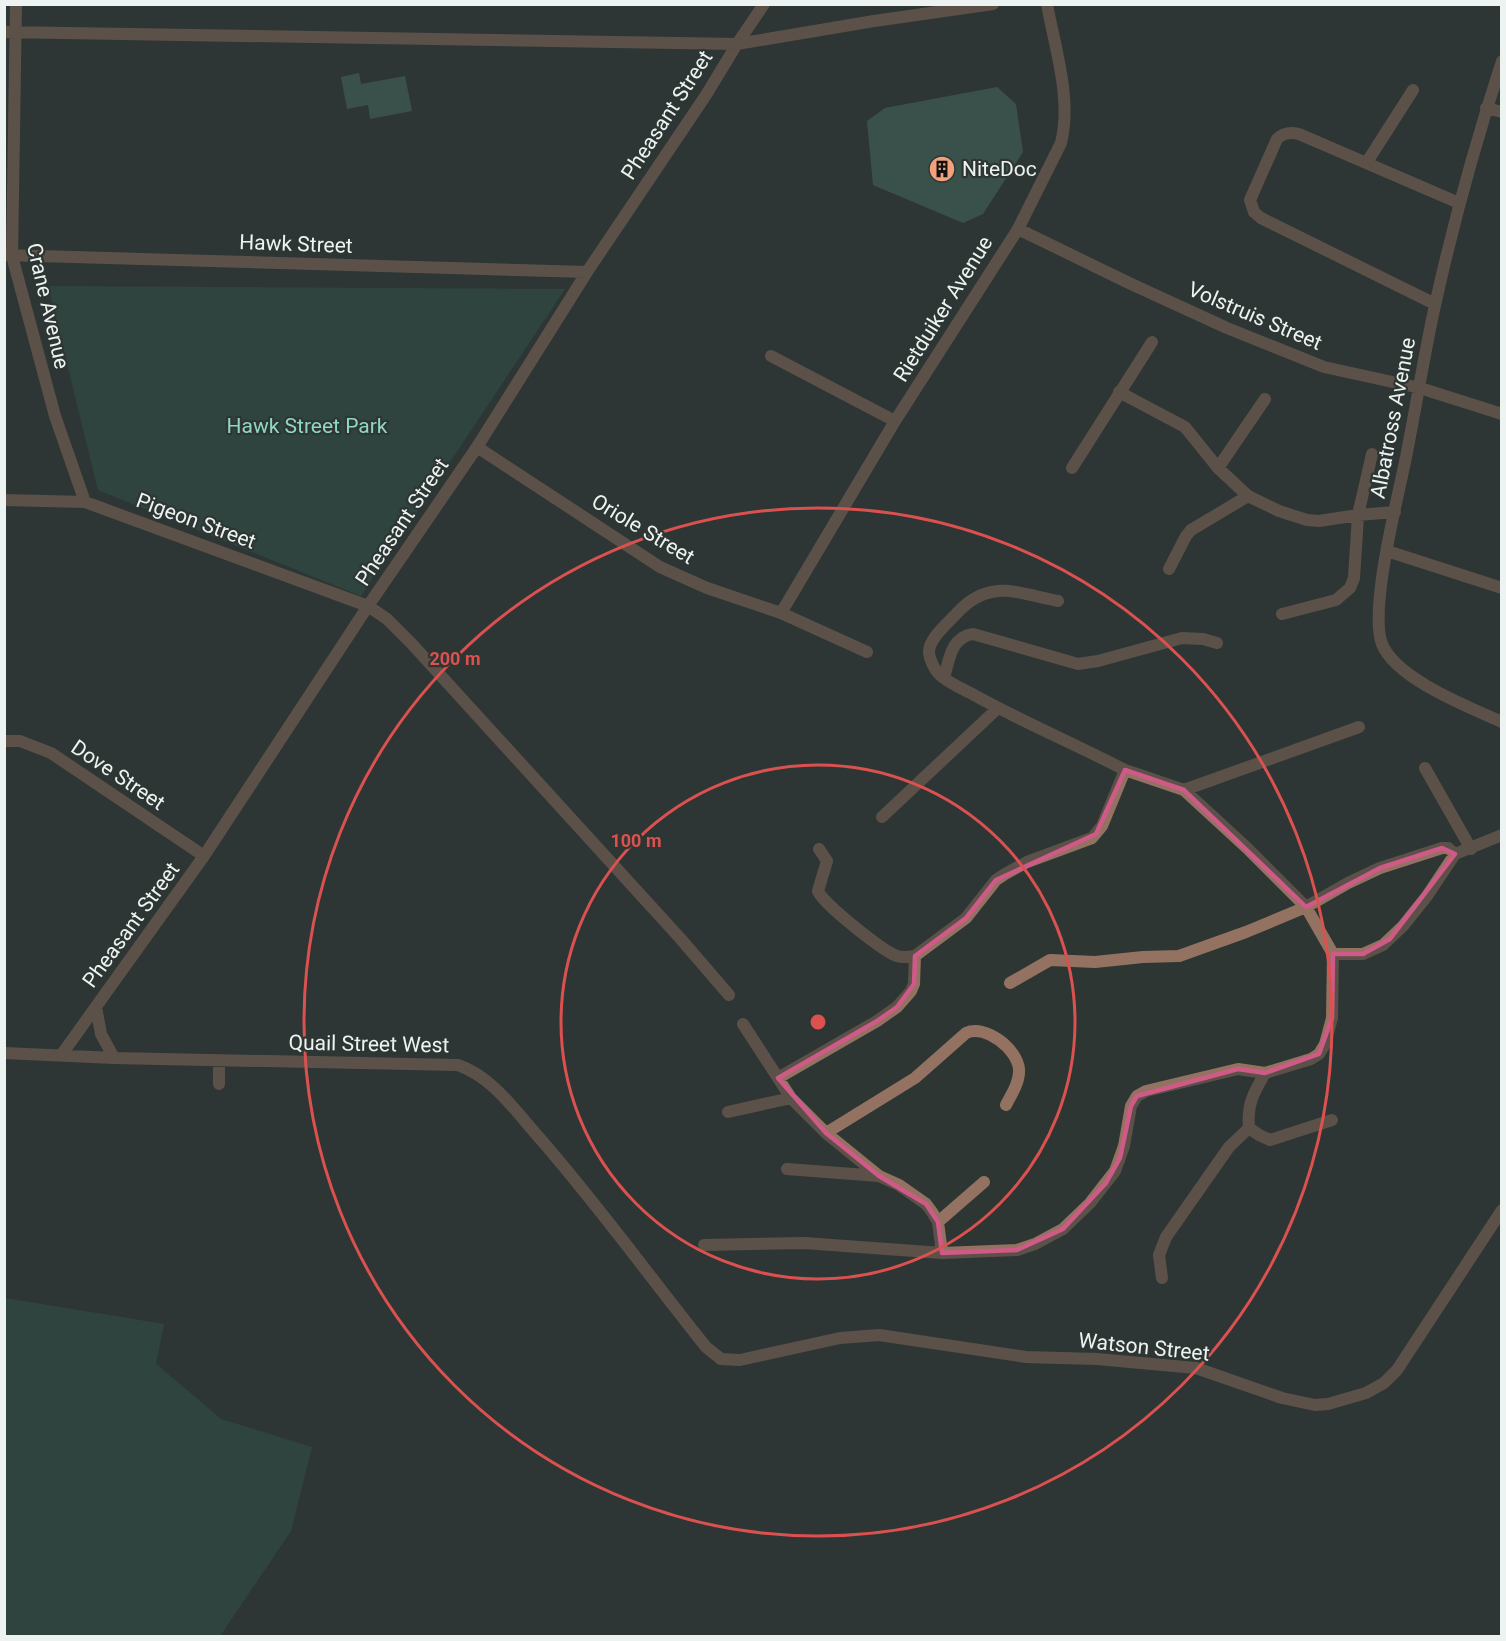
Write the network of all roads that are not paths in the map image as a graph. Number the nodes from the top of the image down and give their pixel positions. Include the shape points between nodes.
1 (16, 4) edge
2 (764, 4) edge
3 (993, 4) edge
4 (1047, 4) edge
5 (10, 32) edge
6 (737, 44) junction
7 (1502, 61) edge
8 (1413, 90) dead end
9 (1486, 108) junction
10 (1502, 112) edge
11 (1367, 162) junction
12 (1459, 203) junction
13 (1018, 229) junction
14 (8, 256) edge
15 (587, 272) junction
16 (1435, 304) junction
17 (1152, 342) dead end
18 (771, 356) dead end
19 (1420, 388) junction
20 (1119, 392) junction
21 (1265, 399) dead end
22 (1502, 406) edge
23 (1488, 410) junction
24 (1502, 414) edge
25 (895, 422) junction
26 (477, 447) junction
27 (1372, 453) dead end
28 (1072, 468) dead end
29 (1218, 468) junction
30 (1248, 496) junction
31 (4, 500) edge
32 (85, 502) junction
33 (1395, 512) junction
34 (1358, 515) junction
35 (1388, 551) junction
36 (1169, 568) dead end
37 (1502, 588) edge
38 (1058, 601) dead end
39 (368, 606) junction
40 (781, 613) junction
41 (1282, 614) dead end
42 (1217, 643) dead end
43 (867, 652) dead end
44 (944, 678) junction
45 (998, 708) junction
46 (1502, 722) edge
47 (1359, 727) dead end
48 (4, 741) edge
49 (1425, 768) dead end
50 (1125, 770) junction
51 (1184, 790) junction
52 (882, 817) dead end
53 (1502, 835) edge
54 (819, 849) dead end
55 (1471, 849) junction
56 (1455, 854) junction
57 (204, 856) junction
58 (1306, 908) junction
59 (1333, 954) junction
60 (915, 956) junction
61 (1010, 983) dead end
62 (729, 995) dead end
63 (96, 1007) junction
64 (743, 1024) dead end
65 (4, 1053) edge
66 (62, 1054) junction
67 (114, 1058) junction
68 (219, 1060) junction
69 (1265, 1073) junction
70 (778, 1078) junction
71 (219, 1084) dead end
72 (791, 1098) junction
73 (1006, 1105) dead end
74 (729, 1112) dead end
75 (1332, 1120) dead end
76 (1249, 1128) junction
77 (826, 1132) junction
78 (787, 1169) dead end
79 (879, 1176) junction
80 (984, 1182) dead end
81 (1502, 1210) edge
82 (938, 1222) junction
83 (704, 1245) dead end
84 (942, 1253) junction
85 (1162, 1278) dead end
86 (721, 1359) joint

1 - 5 street, Crane Avenue
2 - 6 street, Pheasant Street
3 - 6 street
4 - 13 street, Rietduiker Avenue via 1064,98 1064,130
5 - 6 street
5 - 14 street, Crane Avenue
6 - 15 street, Pheasant Street
7 - 9 street, Albatross Avenue
8 - 11 street
9 - 10 street
9 - 12 street, Albatross Avenue
11 - 12 street
11 - 16 street via 1299,134 1281,135 1253,190 1250,205 1261,218
12 - 16 street, Albatross Avenue
13 - 19 street, Volstruis Street via 1227,328 1351,374
13 - 25 street, Rietduiker Avenue
14 - 15 street, Hawk Street
14 - 32 street, Crane Avenue
15 - 26 street, Pheasant Street
16 - 19 street, Albatross Avenue
17 - 20 street
18 - 25 street
19 - 23 street, Volstruis Street
19 - 33 street, Albatross Avenue
20 - 28 street
20 - 29 street via 1185,427
21 - 29 street
22 - 23 street
23 - 24 street, Volstruis Street
25 - 40 street, Rietduiker Avenue
26 - 39 street, Pheasant Street
26 - 40 street, Oriole Street via 660,567
27 - 34 street
29 - 30 street
30 - 34 street via 1307,520
30 - 36 street via 1191,530
31 - 32 street, Pigeon Street
32 - 39 street, Pigeon Street
33 - 34 street
33 - 35 street, Albatross Avenue
34 - 41 street via 1350,588 1336,600
35 - 37 street
35 - 46 street, Albatross Avenue via 1378,631 1389,656 1412,676 1447,697
38 - 44 street via 1003,590 976,596 932,644 930,658
39 - 57 street, Pheasant Street
39 - 62 street, Pigeon Street via 412,644
40 - 43 street, Oriole Street
42 - 44 street via 1182,639 1078,664 973,634 954,645
44 - 45 street
45 - 50 street
45 - 52 street
47 - 51 street
48 - 57 street, Dove Street via 20,741 51,753
49 - 55 street
50 - 51 street
50 - 60 street via 1102,826 1092,838 1027,862 996,880 966,918
51 - 58 street
53 - 55 street
54 - 60 street via 826,861 818,891 827,905 889,953 904,958
55 - 56 street
56 - 58 street via 1442,848 1415,855 1348,883
56 - 59 street via 1427,896 1390,939 1363,954
57 - 63 street, Pheasant Street
58 - 59 street
58 - 61 street via 1179,956 1095,962 1050,960
59 - 69 street via 1332,1018 1319,1054
60 - 70 street via 914,984 897,1007
63 - 66 street, Pheasant Street
63 - 67 street via 101,1034
64 - 70 street
65 - 66 street, Quail Street West
66 - 67 street, Quail Street West
67 - 68 street, Quail Street West
68 - 71 street
68 - 86 street, Quail Street West via 458,1065 470,1069 500,1093 573,1176 706,1347
69 - 76 street via 1250,1102
69 - 84 street via 1238,1069 1137,1096 1115,1170 1090,1203 1063,1229 1017,1250
70 - 72 street
72 - 74 street
72 - 77 street
73 - 77 street via 1019,1077 1017,1061 995,1037 974,1030 915,1078
75 - 76 street via 1270,1140
76 - 85 street via 1229,1147 1166,1237 1160,1255
77 - 79 street
78 - 79 street
79 - 82 street via 926,1204
80 - 82 street
81 - 86 street, Watson Street via 1397,1370 1366,1393 1328,1404 1314,1406 1282,1398 1196,1368 1026,1357 879,1335 840,1338 740,1360
82 - 84 street
83 - 84 street via 804,1243

